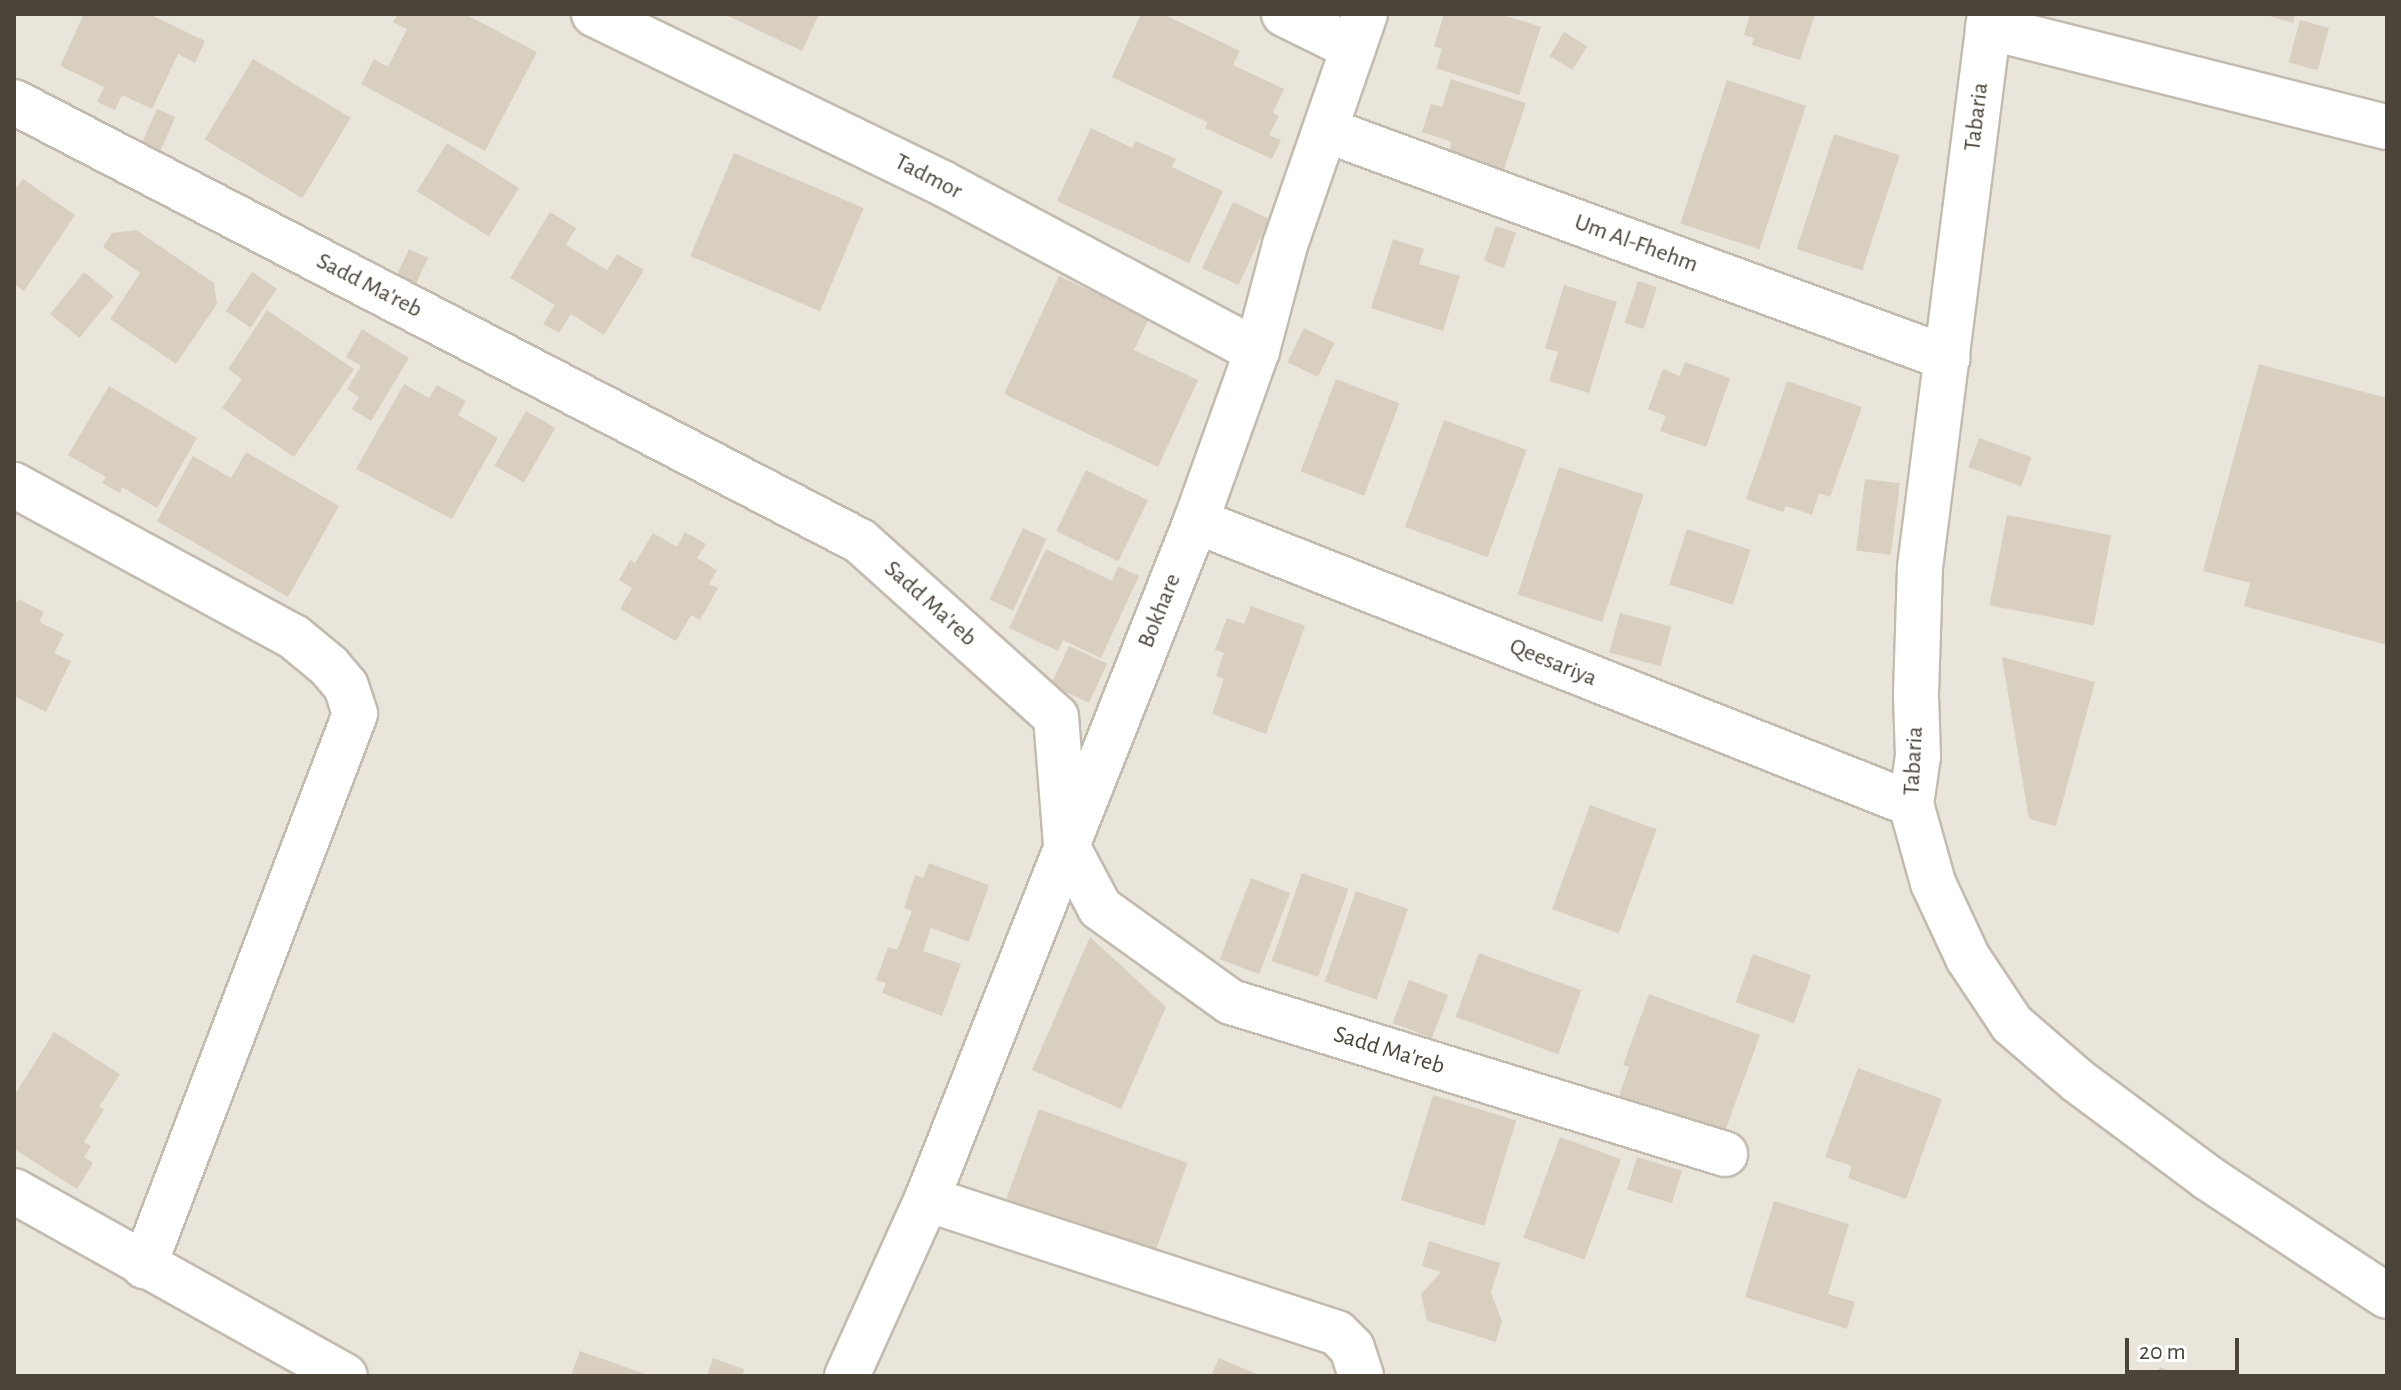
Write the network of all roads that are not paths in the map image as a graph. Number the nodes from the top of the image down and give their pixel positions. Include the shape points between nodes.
1 (594, 14) edge
2 (1284, 14) edge
3 (1989, 21) edge
4 (1359, 31) edge
5 (14, 102) edge
6 (2387, 127) edge
7 (1326, 130) junction
8 (1257, 351) junction
9 (1947, 358) junction
10 (14, 485) edge
11 (1196, 521) junction
12 (1911, 804) junction
13 (1066, 844) junction
14 (1725, 1154) dead end
15 (14, 1191) edge
16 (927, 1199) junction
17 (144, 1266) junction
18 (2387, 1296) edge
19 (345, 1376) edge
20 (847, 1376) edge
21 (1361, 1376) edge

1 - 8 street, Tadmor via 942,183
2 - 4 street
3 - 6 street
3 - 9 street, Tabaria
4 - 7 street, Bokhare
5 - 13 street, Sadd Ma'reb via 860,541 1056,717
7 - 8 street, Bokhare via 1285,245
7 - 9 street, Um Al-Fhehm
8 - 11 street, Bokhare
9 - 12 street, Tabaria via 1920,567 1918,756
10 - 17 street via 294,637 346,686 355,714
11 - 12 street, Qeesariya
11 - 13 street, Bokhare
12 - 18 street, Tabaria via 1939,895 1968,958 2012,1024 2078,1081 2208,1178
13 - 14 street, Sadd Ma'reb via 1100,908 1231,1002
13 - 16 street, Bokhare
15 - 17 street
16 - 20 street, Bokhare
16 - 21 street via 1337,1333 1352,1348
17 - 19 street

